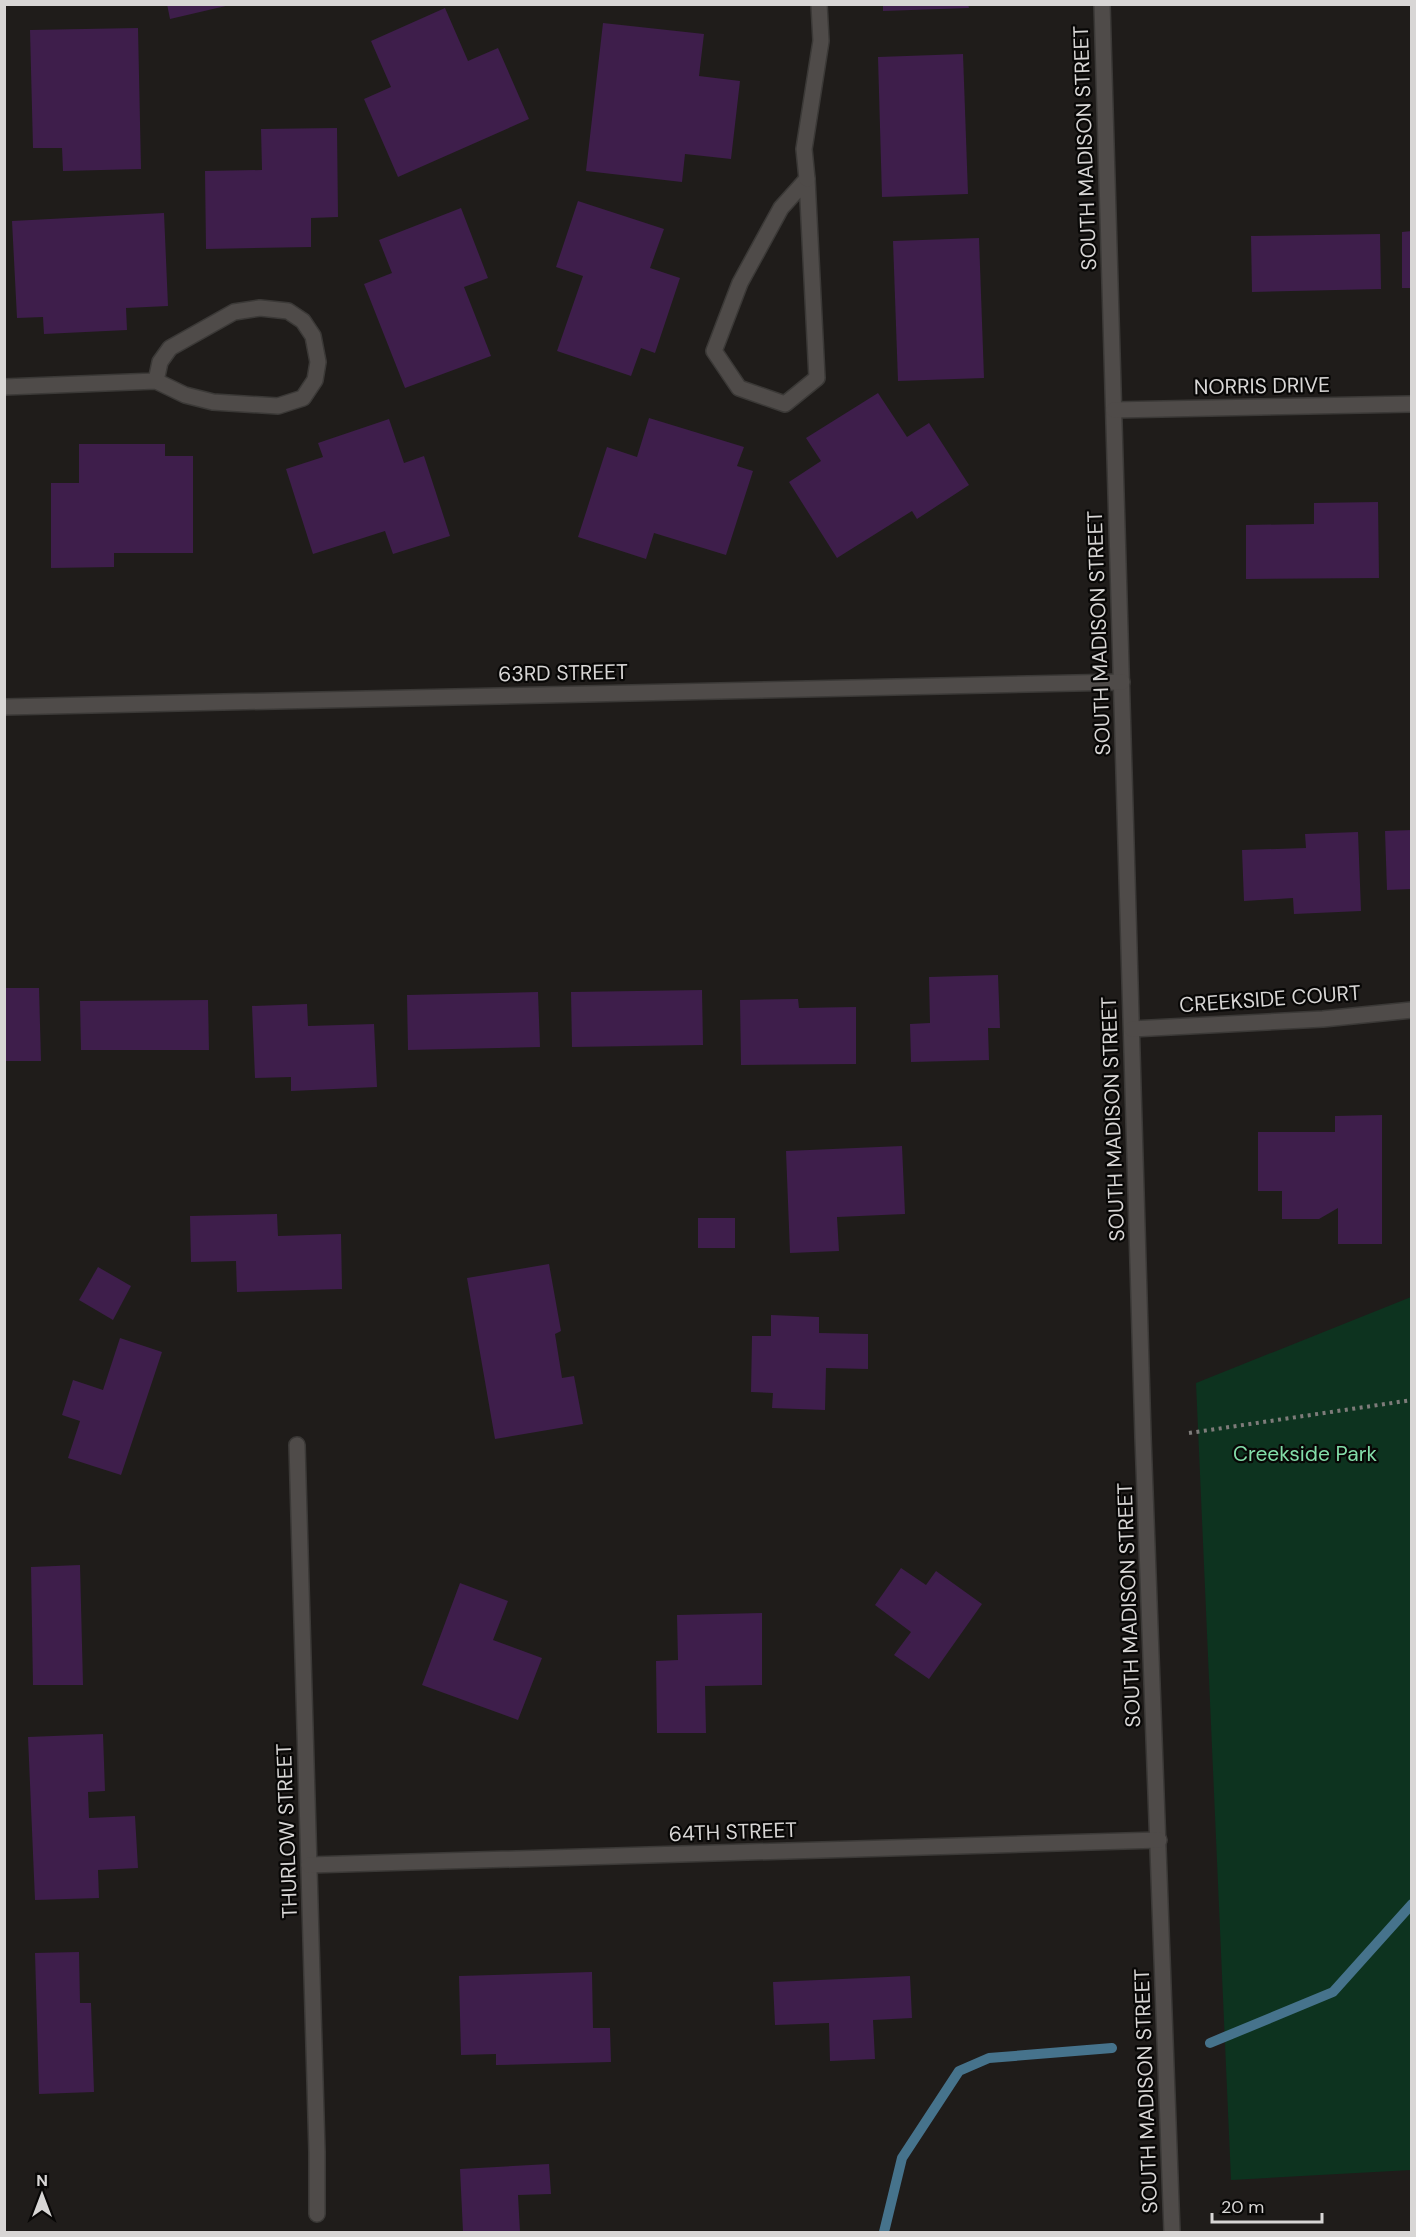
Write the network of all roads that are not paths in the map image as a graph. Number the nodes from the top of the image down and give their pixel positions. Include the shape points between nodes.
1 (819, 4) edge
2 (1102, 4) edge
3 (807, 179) junction
4 (156, 381) junction
5 (4, 387) edge
6 (1412, 404) edge
7 (1114, 410) junction
8 (1122, 682) junction
9 (4, 707) edge
10 (1412, 1010) edge
11 (1132, 1029) junction
12 (297, 1446) dead end
13 (1159, 1840) junction
14 (309, 1864) junction
15 (317, 2214) dead end
16 (1172, 2232) edge

1 - 3 street via 821,41 804,149
2 - 7 street, SOUTH MADISON STREET
3 - 3 street via 817,378 785,404 739,388 714,351 740,283 781,208
4 - 4 street via 213,402 278,406 303,398 315,380 318,362 314,336 303,321 288,311 260,308 234,312 171,348 160,362
4 - 5 street
6 - 7 street, NORRIS DRIVE
7 - 8 street, SOUTH MADISON STREET
8 - 9 street, 63RD STREET
8 - 11 street, SOUTH MADISON STREET
10 - 11 street, CREEKSIDE COURT
11 - 13 street, SOUTH MADISON STREET
12 - 14 street, THURLOW STREET
13 - 14 street, 64TH STREET
13 - 16 street, SOUTH MADISON STREET
14 - 15 street, THURLOW STREET

